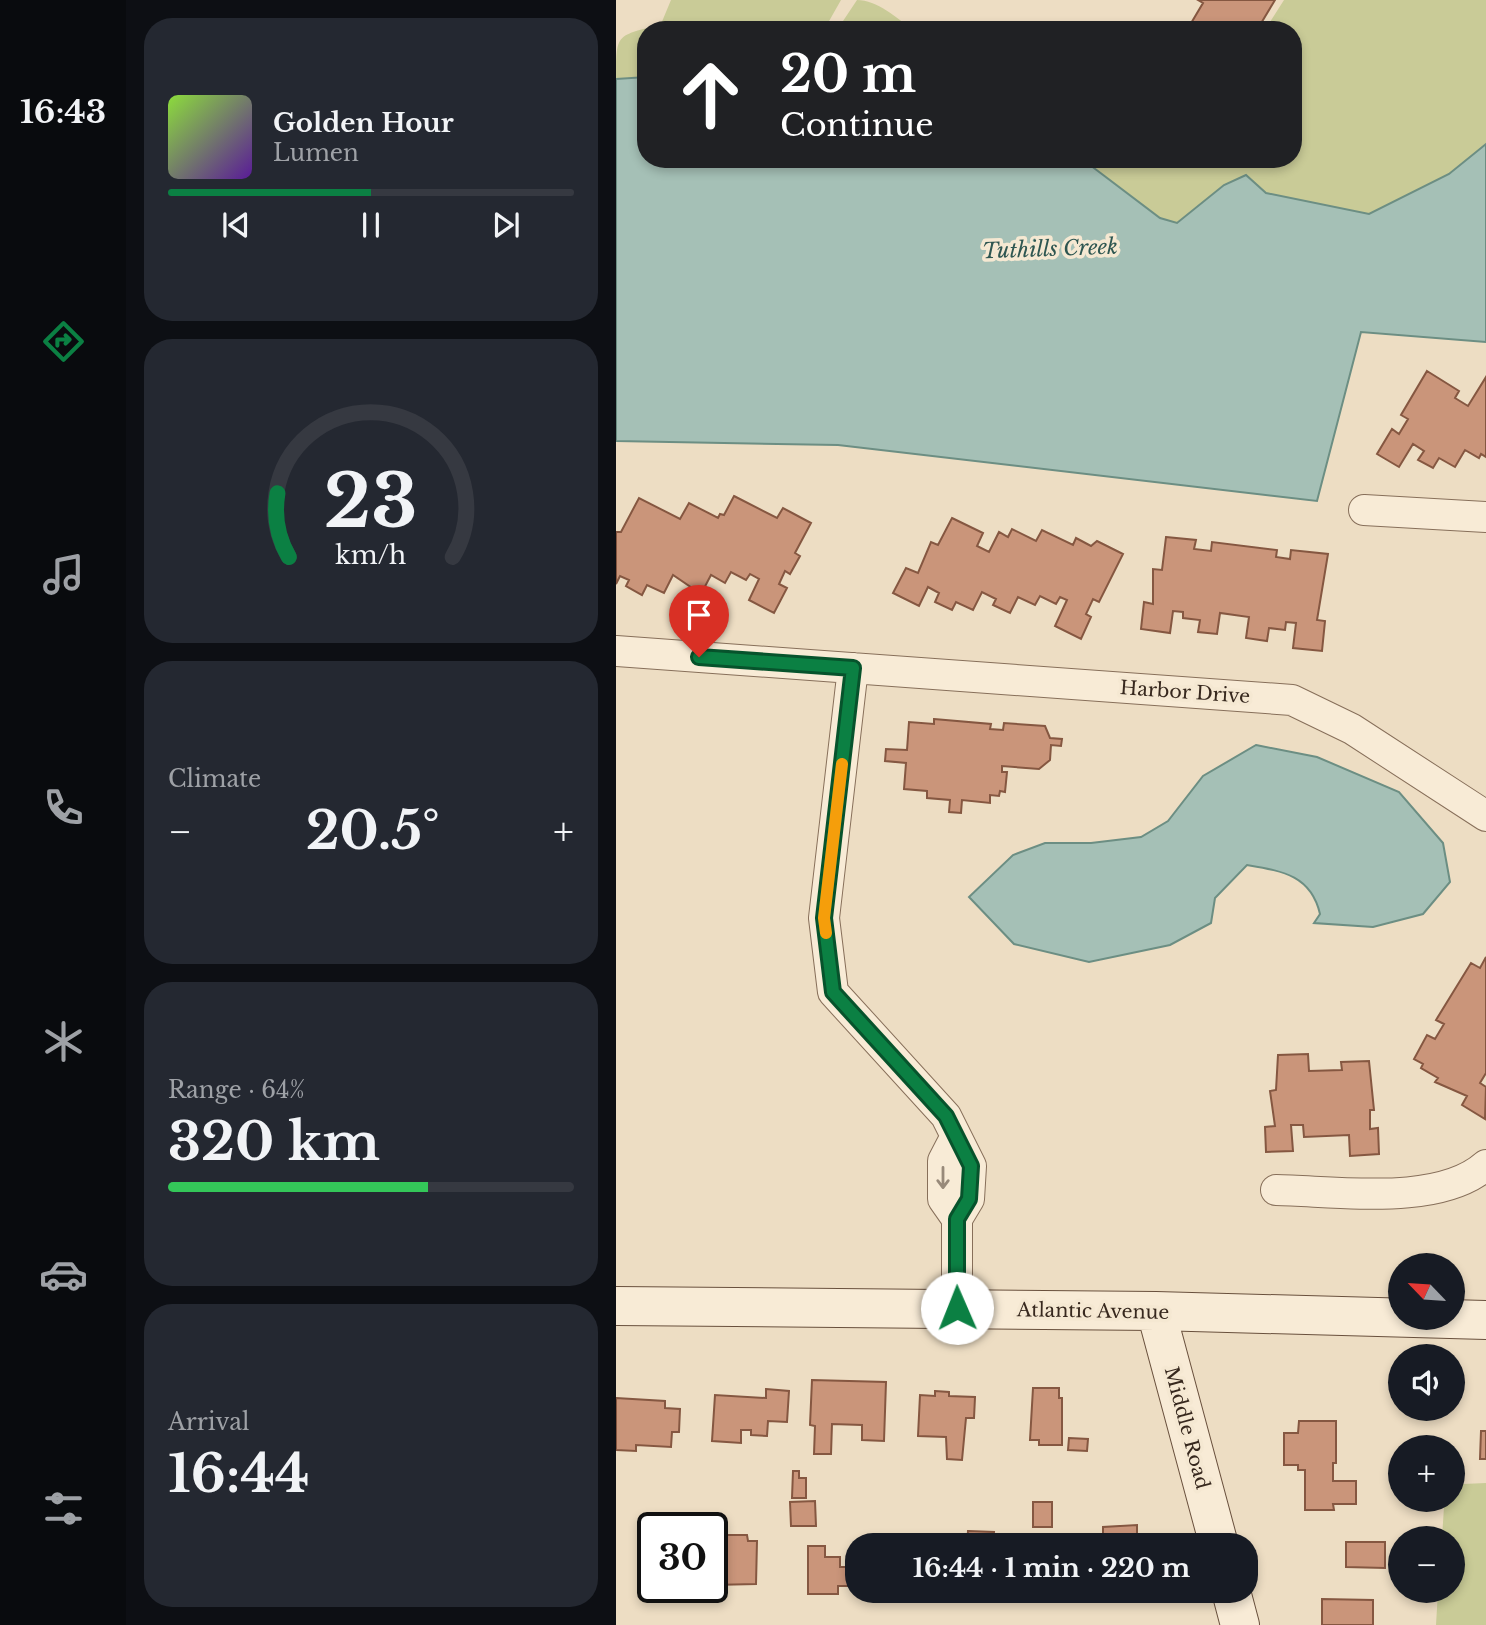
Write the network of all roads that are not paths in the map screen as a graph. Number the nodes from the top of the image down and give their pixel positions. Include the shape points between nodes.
1 (1364, 510) dead end
2 (1486, 517) edge
3 (616, 651) edge
4 (853, 668) junction
5 (1486, 816) edge
6 (1486, 1165) edge
7 (1276, 1190) dead end
8 (616, 1306) edge
9 (957, 1308) junction
10 (1156, 1311) junction
11 (1486, 1320) edge
12 (1216, 1533) edge
13 (1234, 1603) edge
14 (1240, 1625) edge

1 - 2 street
3 - 4 street, Harbor Drive
4 - 5 street, Harbor Drive via 1292,700 1352,729
4 - 9 street via 824,918 833,992 946,1116 971,1166 969,1199 957,1219
6 - 7 street via 1472,1178 1425,1193
8 - 9 main road, Atlantic Avenue
9 - 10 main road, Atlantic Avenue
10 - 11 main road, Atlantic Avenue
10 - 12 main road, Middle Road
13 - 14 main road

